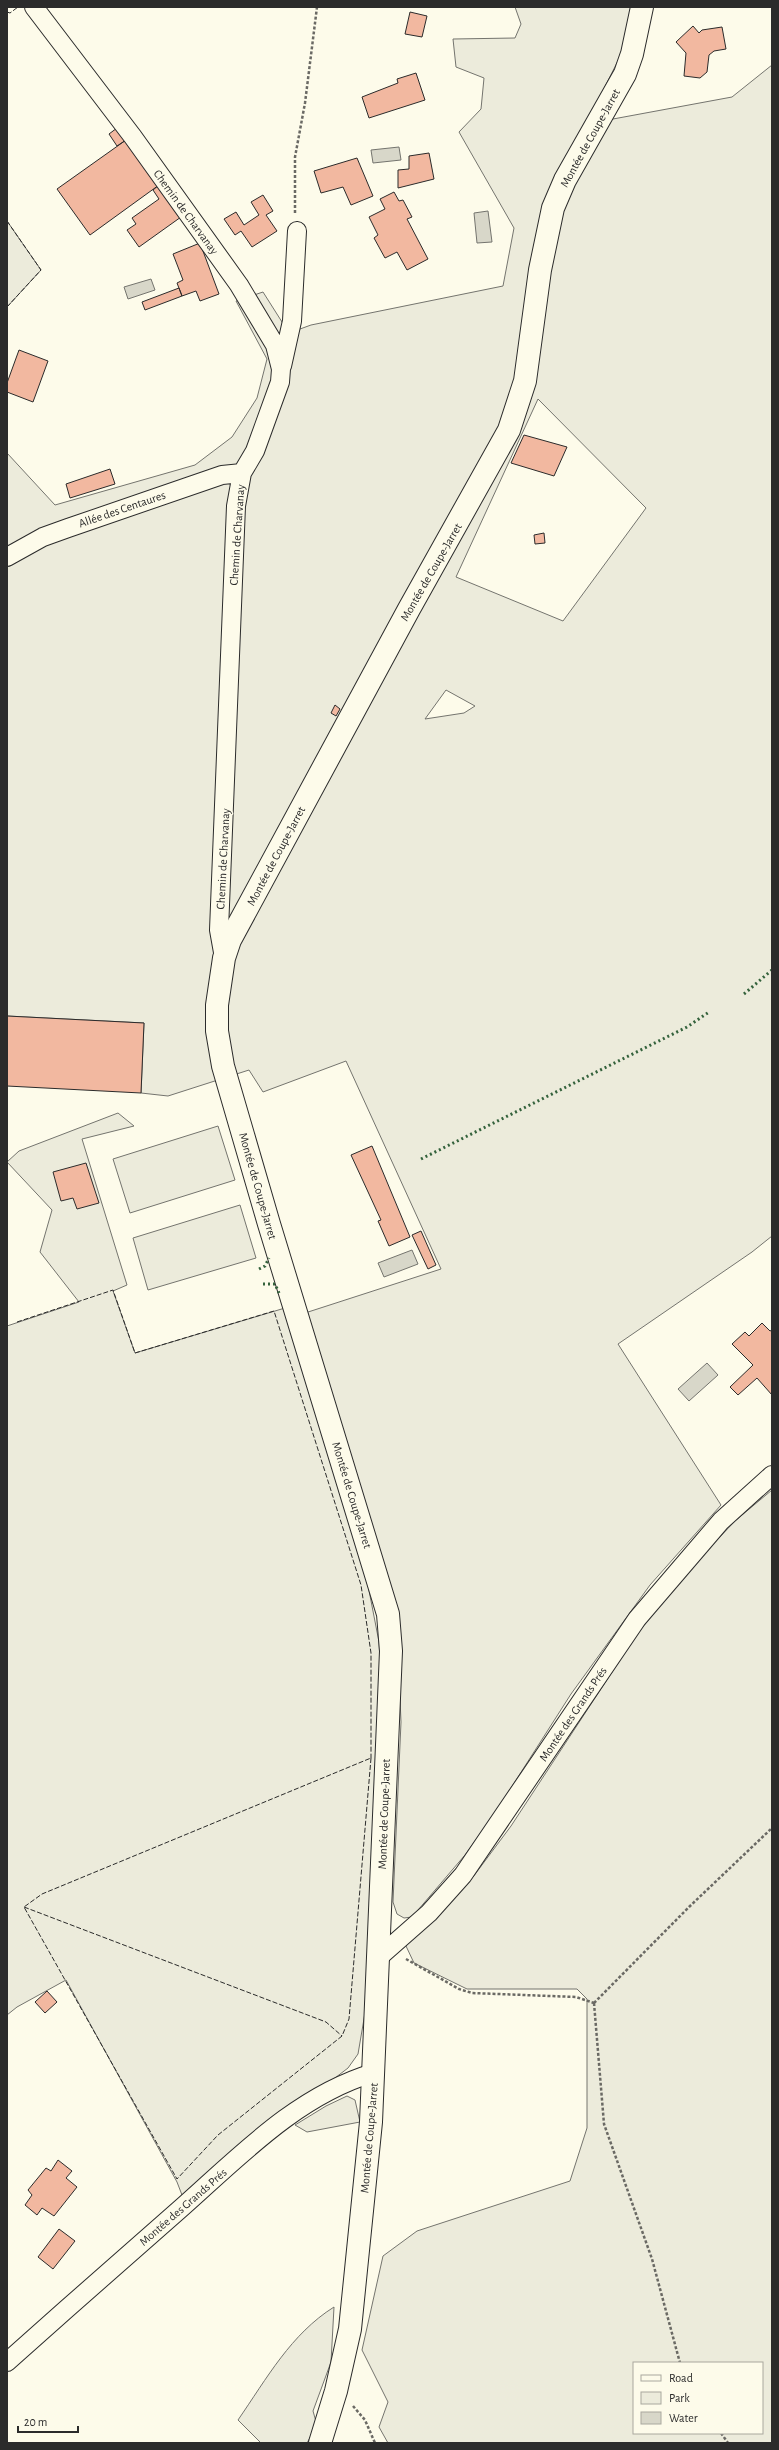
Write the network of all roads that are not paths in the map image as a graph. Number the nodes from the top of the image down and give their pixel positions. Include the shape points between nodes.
1 (34, 7) edge
2 (642, 7) edge
3 (297, 231) road end
4 (282, 369) junction
5 (242, 473) junction
6 (7, 557) edge
7 (224, 958) junction
8 (772, 1475) edge
9 (382, 1954) junction
10 (374, 2073) junction
11 (7, 2362) edge
12 (320, 2443) edge

1 - 4 street, Chemin de Charvanay via 133,137 239,285 275,345
2 - 7 main road, Montée de Coupe-Jarret via 625,74 565,180 554,208 540,270 525,381 509,430 230,940
3 - 4 street via 292,321
4 - 5 street, Chemin de Charvanay via 270,414 255,451
5 - 6 street, Allée des Centaures via 222,476 68,528 43,537
5 - 7 street, Chemin de Charvanay via 236,506 219,930
7 - 9 main road, Montée de Coupe-Jarret via 217,1005 217,1031 223,1066 388,1614 391,1651
8 - 9 street, Montée des Grands Prés via 721,1521 642,1614 463,1874 429,1913
9 - 10 main road, Montée de Coupe-Jarret
10 - 11 street, Montée des Grands Prés via 354,2079 316,2098 264,2135
10 - 12 main road, Montée de Coupe-Jarret via 350,2329 336,2391

